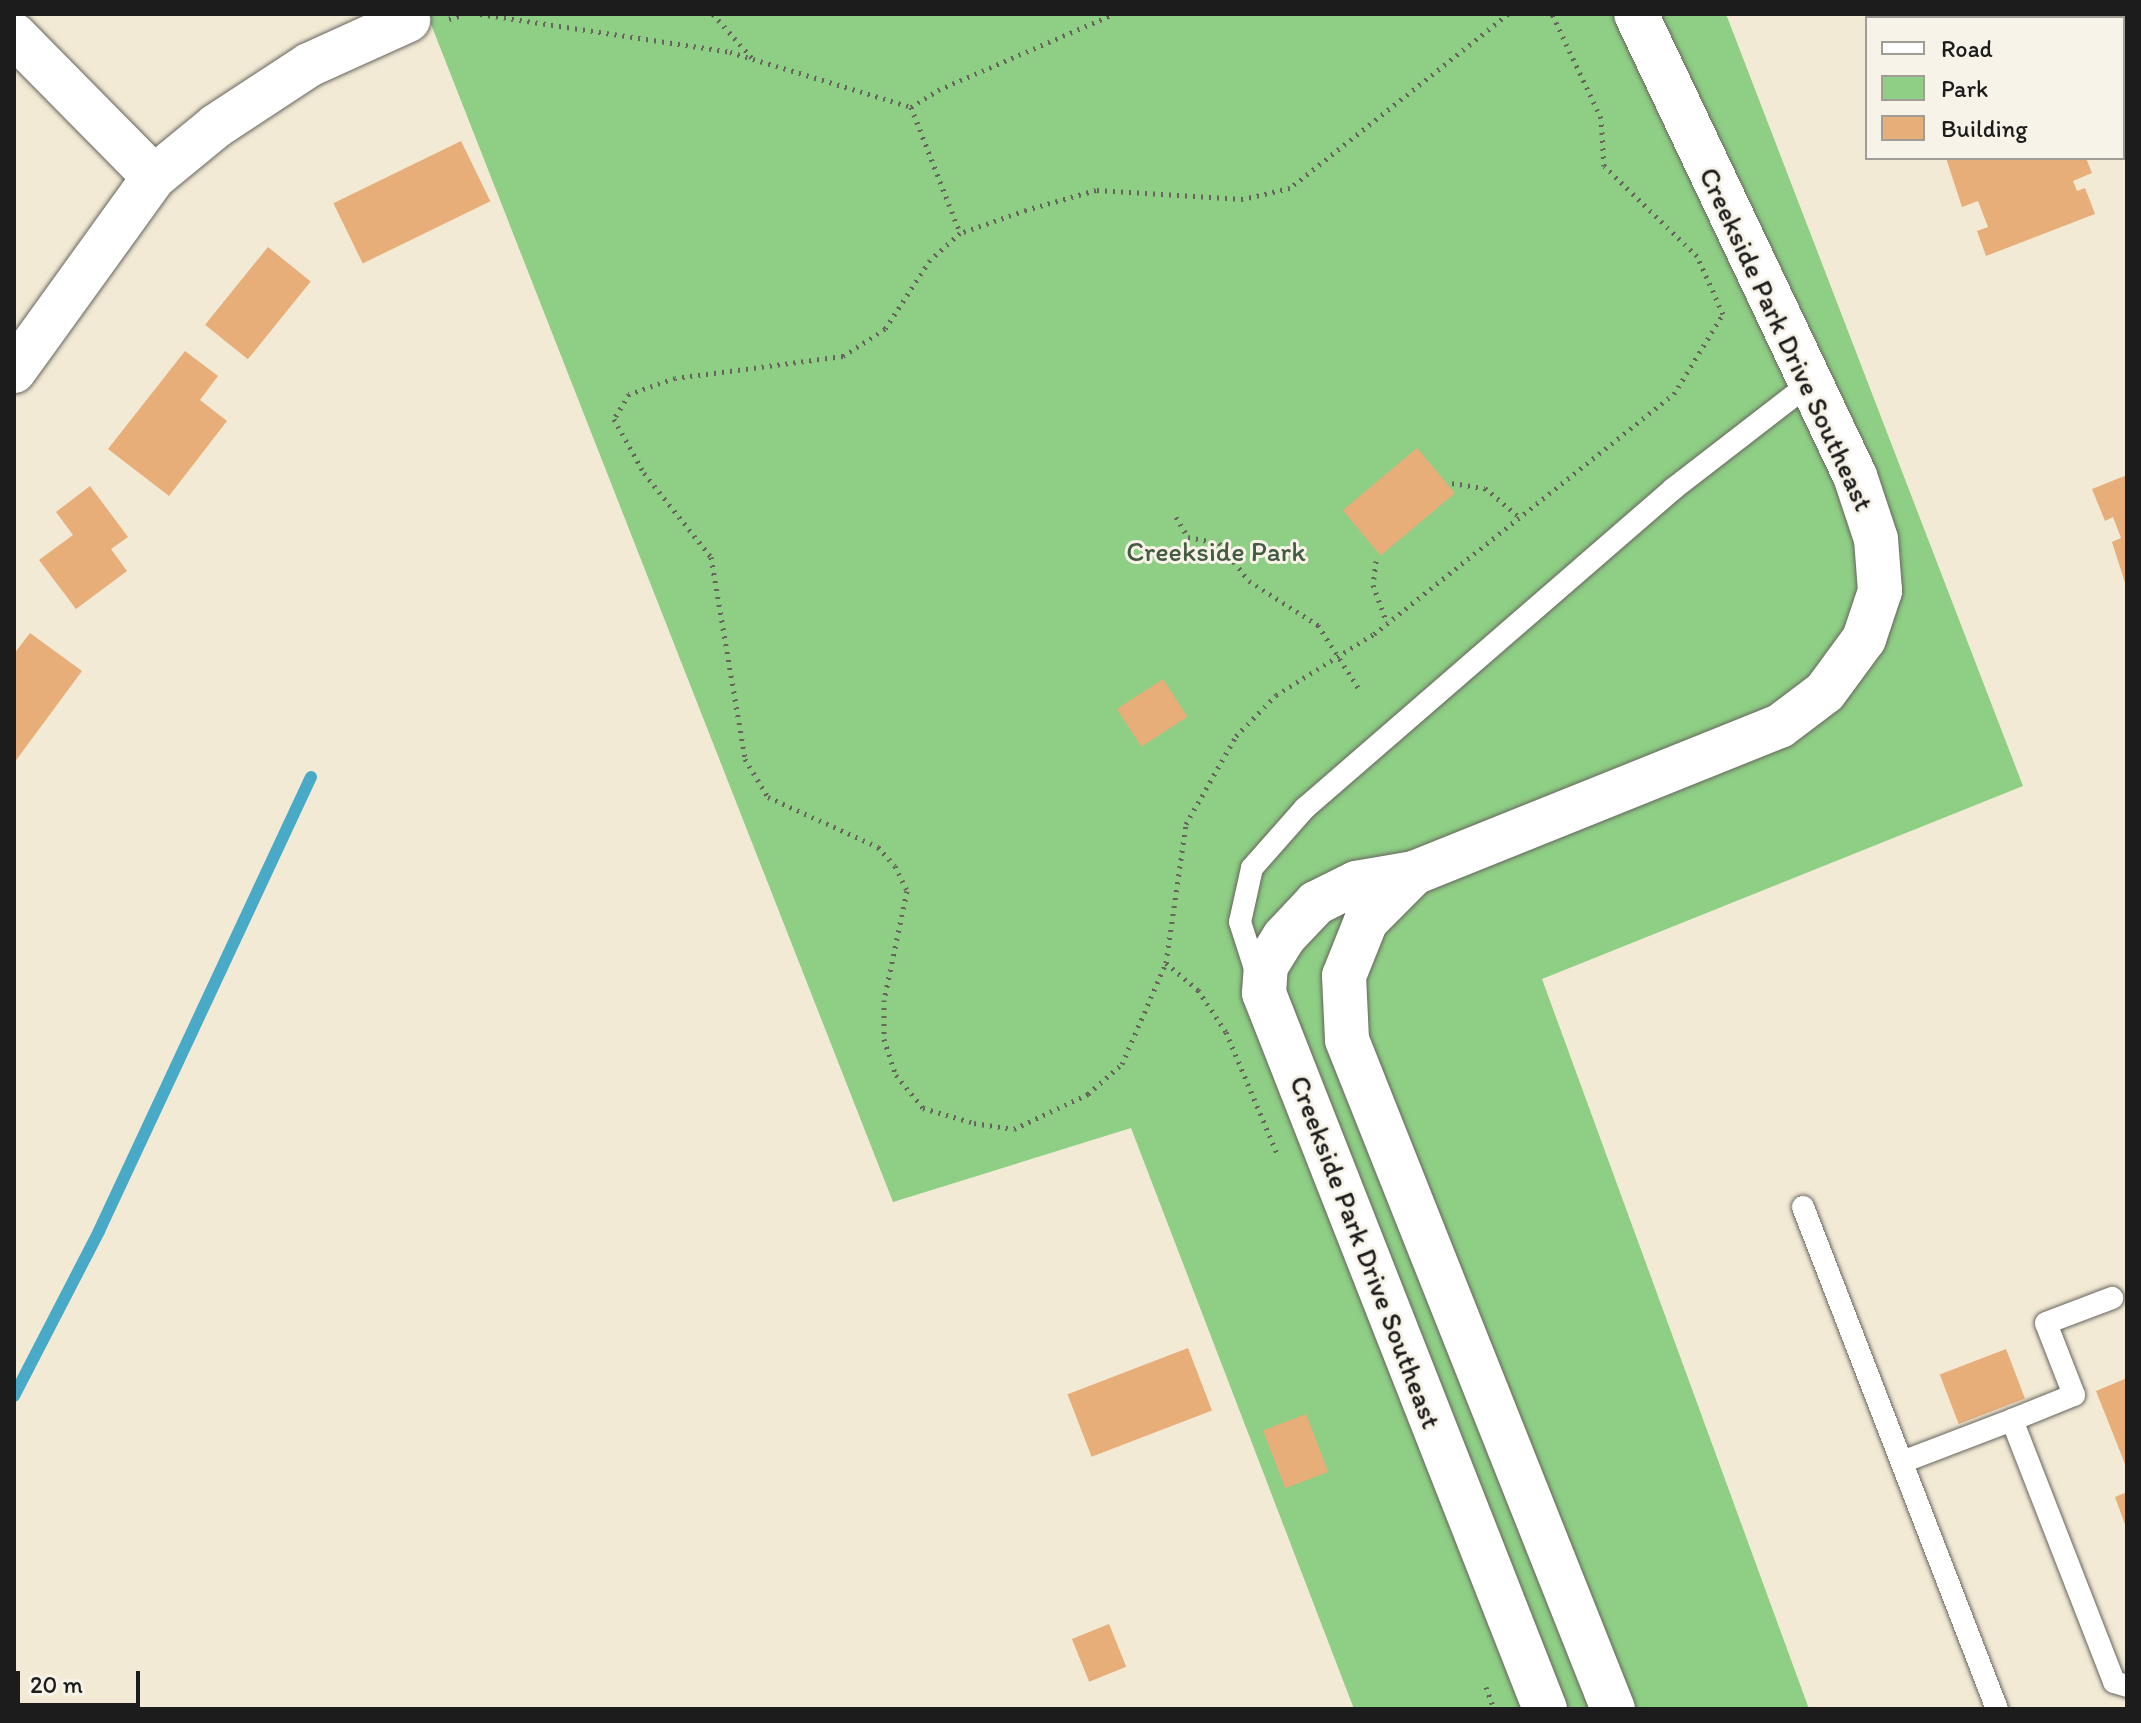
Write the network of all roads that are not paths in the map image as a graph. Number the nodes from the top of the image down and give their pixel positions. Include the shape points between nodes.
1 (1636, 14) edge
2 (408, 20) dead end
3 (14, 35) edge
4 (154, 177) junction
5 (14, 371) edge
6 (1810, 383) junction
7 (1414, 873) junction
8 (1264, 993) junction
9 (1803, 1207) dead end
10 (2112, 1298) dead end
11 (2012, 1420) junction
12 (1902, 1462) junction
13 (2127, 1686) edge
14 (1545, 1709) edge
15 (1613, 1709) edge
16 (1997, 1709) edge

1 - 6 street, Creekside Park Drive Southeast
2 - 4 street via 309,65 216,126
3 - 4 street
4 - 5 street
6 - 7 street, Creekside Park Drive Southeast via 1855,476 1876,539 1880,591 1864,639 1825,692 1780,726
6 - 8 lane via 1673,489 1305,808 1252,868 1240,922
7 - 8 street, Creekside Park Drive Southeast via 1356,883 1316,903 1266,966
7 - 15 street, Creekside Park Drive Southeast via 1366,921 1344,976 1347,1040
8 - 14 street, Creekside Park Drive Southeast
9 - 12 lane
10 - 11 lane via 2046,1323 2074,1395
11 - 12 lane
11 - 13 lane via 2114,1682
12 - 16 lane

